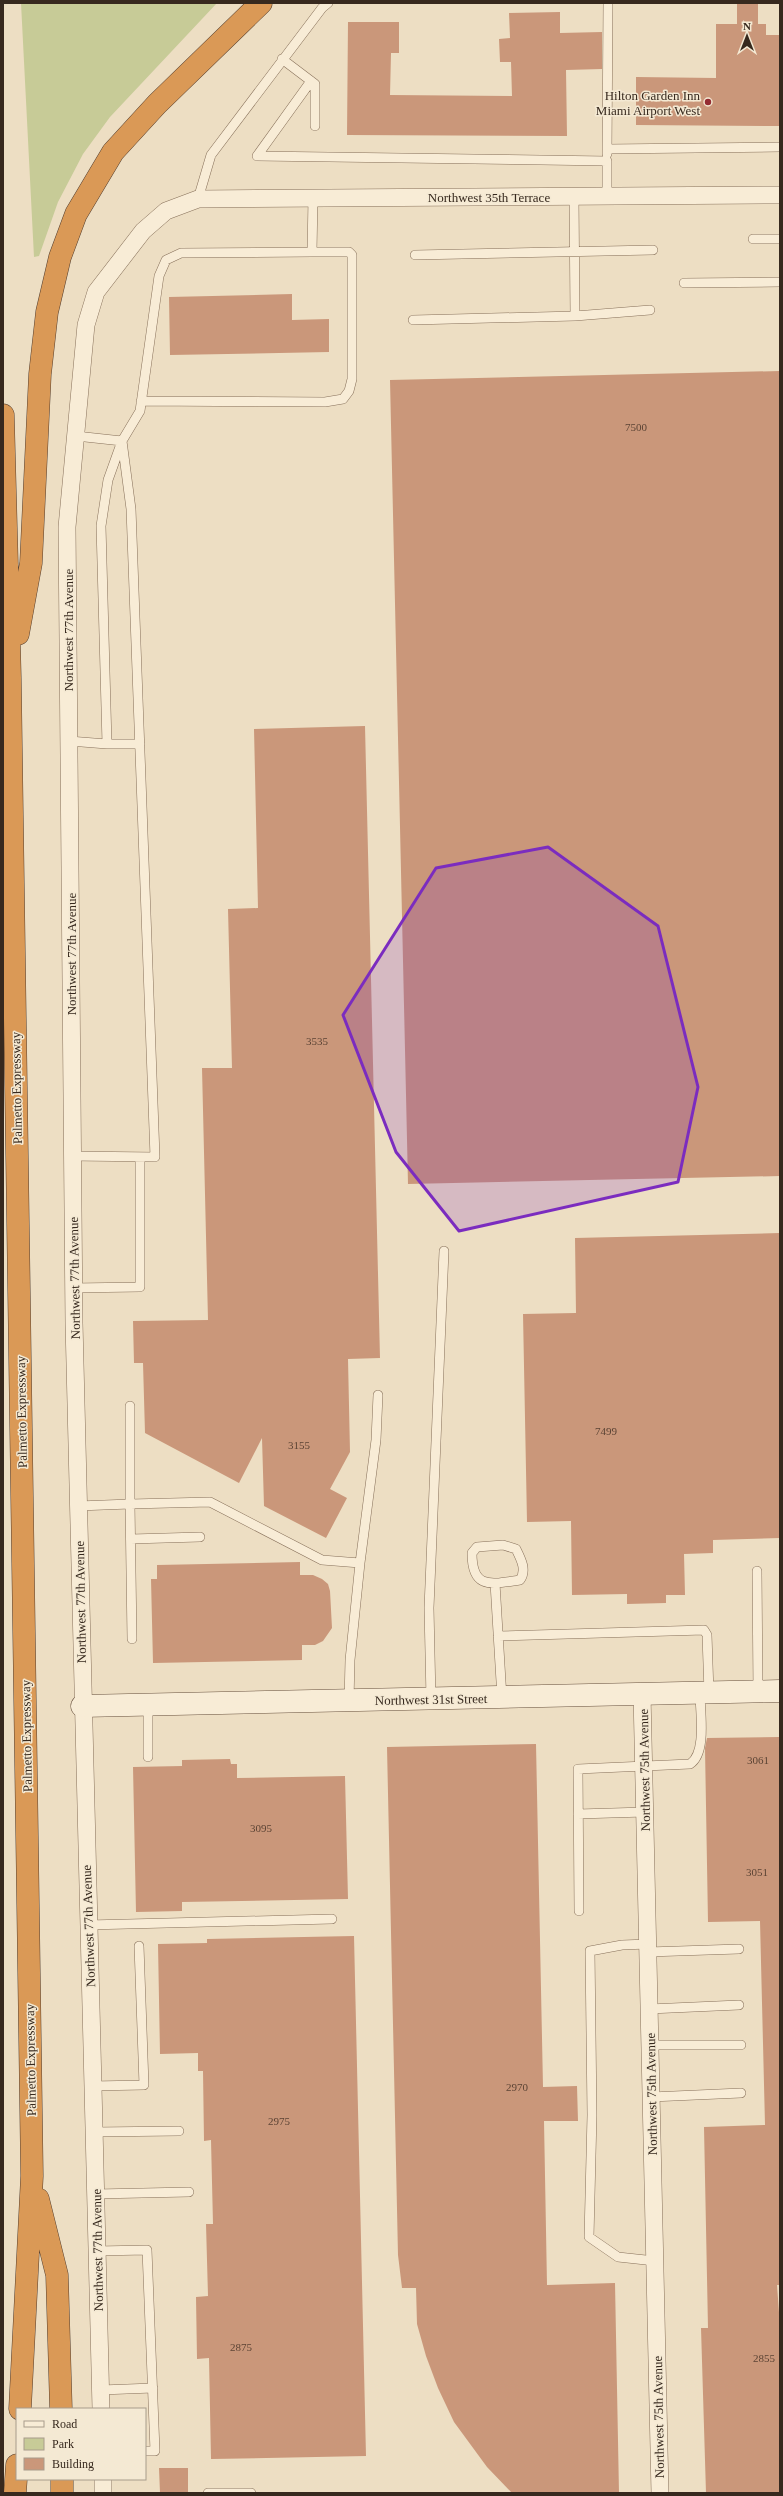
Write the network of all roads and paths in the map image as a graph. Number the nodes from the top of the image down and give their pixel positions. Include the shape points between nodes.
1 (261, 3) edge
2 (328, 3) edge
3 (608, 3) edge
4 (282, 59) junction
5 (311, 81) junction
6 (315, 126) dead end
7 (780, 147) edge
8 (607, 149) junction
9 (607, 161) junction
10 (780, 195) edge
11 (574, 196) junction
12 (607, 196) junction
13 (312, 198) junction
14 (198, 199) junction
15 (753, 239) dead end
16 (780, 239) edge
17 (653, 250) dead end
18 (574, 251) junction
19 (312, 252) junction
20 (415, 254) dead end
21 (780, 282) edge
22 (684, 283) dead end
23 (650, 310) dead end
24 (575, 316) junction
25 (413, 320) dead end
26 (141, 401) junction
27 (3, 414) edge
28 (76, 436) junction
29 (122, 441) junction
30 (10, 678) junction
31 (69, 741) junction
32 (107, 744) junction
33 (140, 744) junction
34 (72, 1156) junction
35 (140, 1157) junction
36 (444, 1251) dead end
37 (74, 1288) junction
38 (378, 1395) dead end
39 (130, 1406) dead end
40 (130, 1504) junction
41 (78, 1506) junction
42 (200, 1537) dead end
43 (131, 1539) junction
44 (360, 1563) junction
45 (757, 1571) dead end
46 (495, 1583) junction
47 (498, 1636) junction
48 (132, 1639) dead end
49 (780, 1691) edge
50 (758, 1692) junction
51 (704, 1693) junction
52 (642, 1694) junction
53 (502, 1698) junction
54 (431, 1699) junction
55 (350, 1701) junction
56 (148, 1705) junction
57 (82, 1706) junction
58 (148, 1757) dead end
59 (644, 1766) junction
60 (645, 1812) junction
61 (578, 1814) junction
62 (579, 1911) dead end
63 (332, 1919) dead end
64 (88, 1925) junction
65 (139, 1946) dead end
66 (648, 1948) junction
67 (739, 1949) dead end
68 (739, 2005) dead end
69 (649, 2009) junction
70 (650, 2045) junction
71 (741, 2045) dead end
72 (92, 2086) junction
73 (741, 2093) dead end
74 (651, 2097) junction
75 (179, 2131) dead end
76 (94, 2132) junction
77 (32, 2176) junction
78 (189, 2192) dead end
79 (96, 2194) junction
80 (97, 2251) junction
81 (655, 2261) junction
82 (153, 2388) junction
83 (101, 2390) junction
84 (20, 2408) edge
85 (61, 2408) edge
86 (101, 2408) edge
87 (146, 2451) edge
88 (16, 2478) edge
89 (62, 2480) edge
90 (103, 2480) edge
91 (15, 2493) edge
92 (62, 2493) edge
93 (104, 2493) edge
94 (208, 2493) edge
95 (251, 2493) edge
96 (660, 2493) edge

1 - 30 highway via 157,104 113,152 76,214 60,258 47,312 40,374 31,563
2 - 4 lane
3 - 8 lane
4 - 5 lane
4 - 14 lane via 211,155
5 - 6 lane via 315,84
5 - 9 lane via 257,156
7 - 8 lane
8 - 9 lane
9 - 12 lane
10 - 12 street, Northwest 35th Terrace
11 - 12 street, Northwest 35th Terrace
11 - 13 street, Northwest 35th Terrace
11 - 18 lane
13 - 14 street, Northwest 35th Terrace
13 - 19 lane
14 - 28 street, Northwest 77th Avenue via 166,211 160,216 143,232 96,292 86,325
15 - 16 lane
17 - 18 lane
18 - 20 lane
18 - 24 lane
19 - 26 lane via 181,253 166,260 155,291
19 - 26 lane via 350,252 352,255 352,379 349,391 343,398 325,402
21 - 22 lane
23 - 24 lane
24 - 25 lane
26 - 29 lane via 140,411
27 - 30 highway, Palmetto Expressway
28 - 29 lane
28 - 31 street, Northwest 77th Avenue via 67,527
29 - 32 lane via 108,480 101,526
29 - 33 lane via 131,509
30 - 77 highway, Palmetto Expressway
31 - 32 lane
31 - 34 street, Northwest 77th Avenue
32 - 33 lane
33 - 35 lane via 155,1157
34 - 35 lane
34 - 37 street, Northwest 77th Avenue
35 - 37 lane via 140,1287
36 - 54 lane via 429,1608
37 - 41 street, Northwest 77th Avenue
38 - 44 lane via 376,1440
39 - 40 lane
40 - 41 lane
40 - 43 lane
40 - 44 lane via 210,1502 322,1560
41 - 57 street, Northwest 77th Avenue
42 - 43 lane
43 - 48 lane
44 - 55 lane via 350,1660
45 - 50 lane
46 - 46 lane via 520,1580 523,1575 522,1561 516,1549 503,1545 477,1547 472,1553 472,1571 477,1579
46 - 47 lane
47 - 51 lane via 704,1630 707,1635
47 - 53 lane
49 - 50 street, Northwest 31st Street
50 - 51 street, Northwest 31st Street
51 - 52 street, Northwest 31st Street
51 - 59 lane via 700,1746 695,1760 682,1765
52 - 53 street, Northwest 31st Street
52 - 59 street, Northwest 75th Avenue
53 - 54 street, Northwest 31st Street
54 - 55 street, Northwest 31st Street
55 - 56 street, Northwest 31st Street
56 - 57 street, Northwest 31st Street
56 - 58 lane
57 - 64 street, Northwest 77th Avenue
59 - 60 street, Northwest 75th Avenue
59 - 61 lane via 578,1769
60 - 61 lane
60 - 66 street, Northwest 75th Avenue
61 - 62 lane
63 - 64 lane
64 - 72 street, Northwest 77th Avenue
65 - 72 lane via 144,2085
66 - 67 lane
66 - 69 street, Northwest 75th Avenue
66 - 81 lane via 622,1945 590,1951 592,2116 589,2237 618,2257
68 - 69 lane
69 - 70 street, Northwest 75th Avenue
70 - 71 lane
70 - 74 street, Northwest 75th Avenue
72 - 76 street, Northwest 77th Avenue
73 - 74 lane
74 - 81 street, Northwest 75th Avenue
75 - 76 lane
76 - 79 street, Northwest 77th Avenue
77 - 84 highway, Palmetto Expressway
77 - 85 highway via 57,2275
78 - 79 lane
79 - 80 street, Northwest 77th Avenue
80 - 82 lane via 147,2250
80 - 83 street, Northwest 77th Avenue
81 - 96 street, Northwest 75th Avenue
82 - 83 lane
82 - 87 lane via 155,2451
83 - 86 street, Northwest 77th Avenue
88 - 91 highway
89 - 92 highway
90 - 93 street
94 - 95 lane

